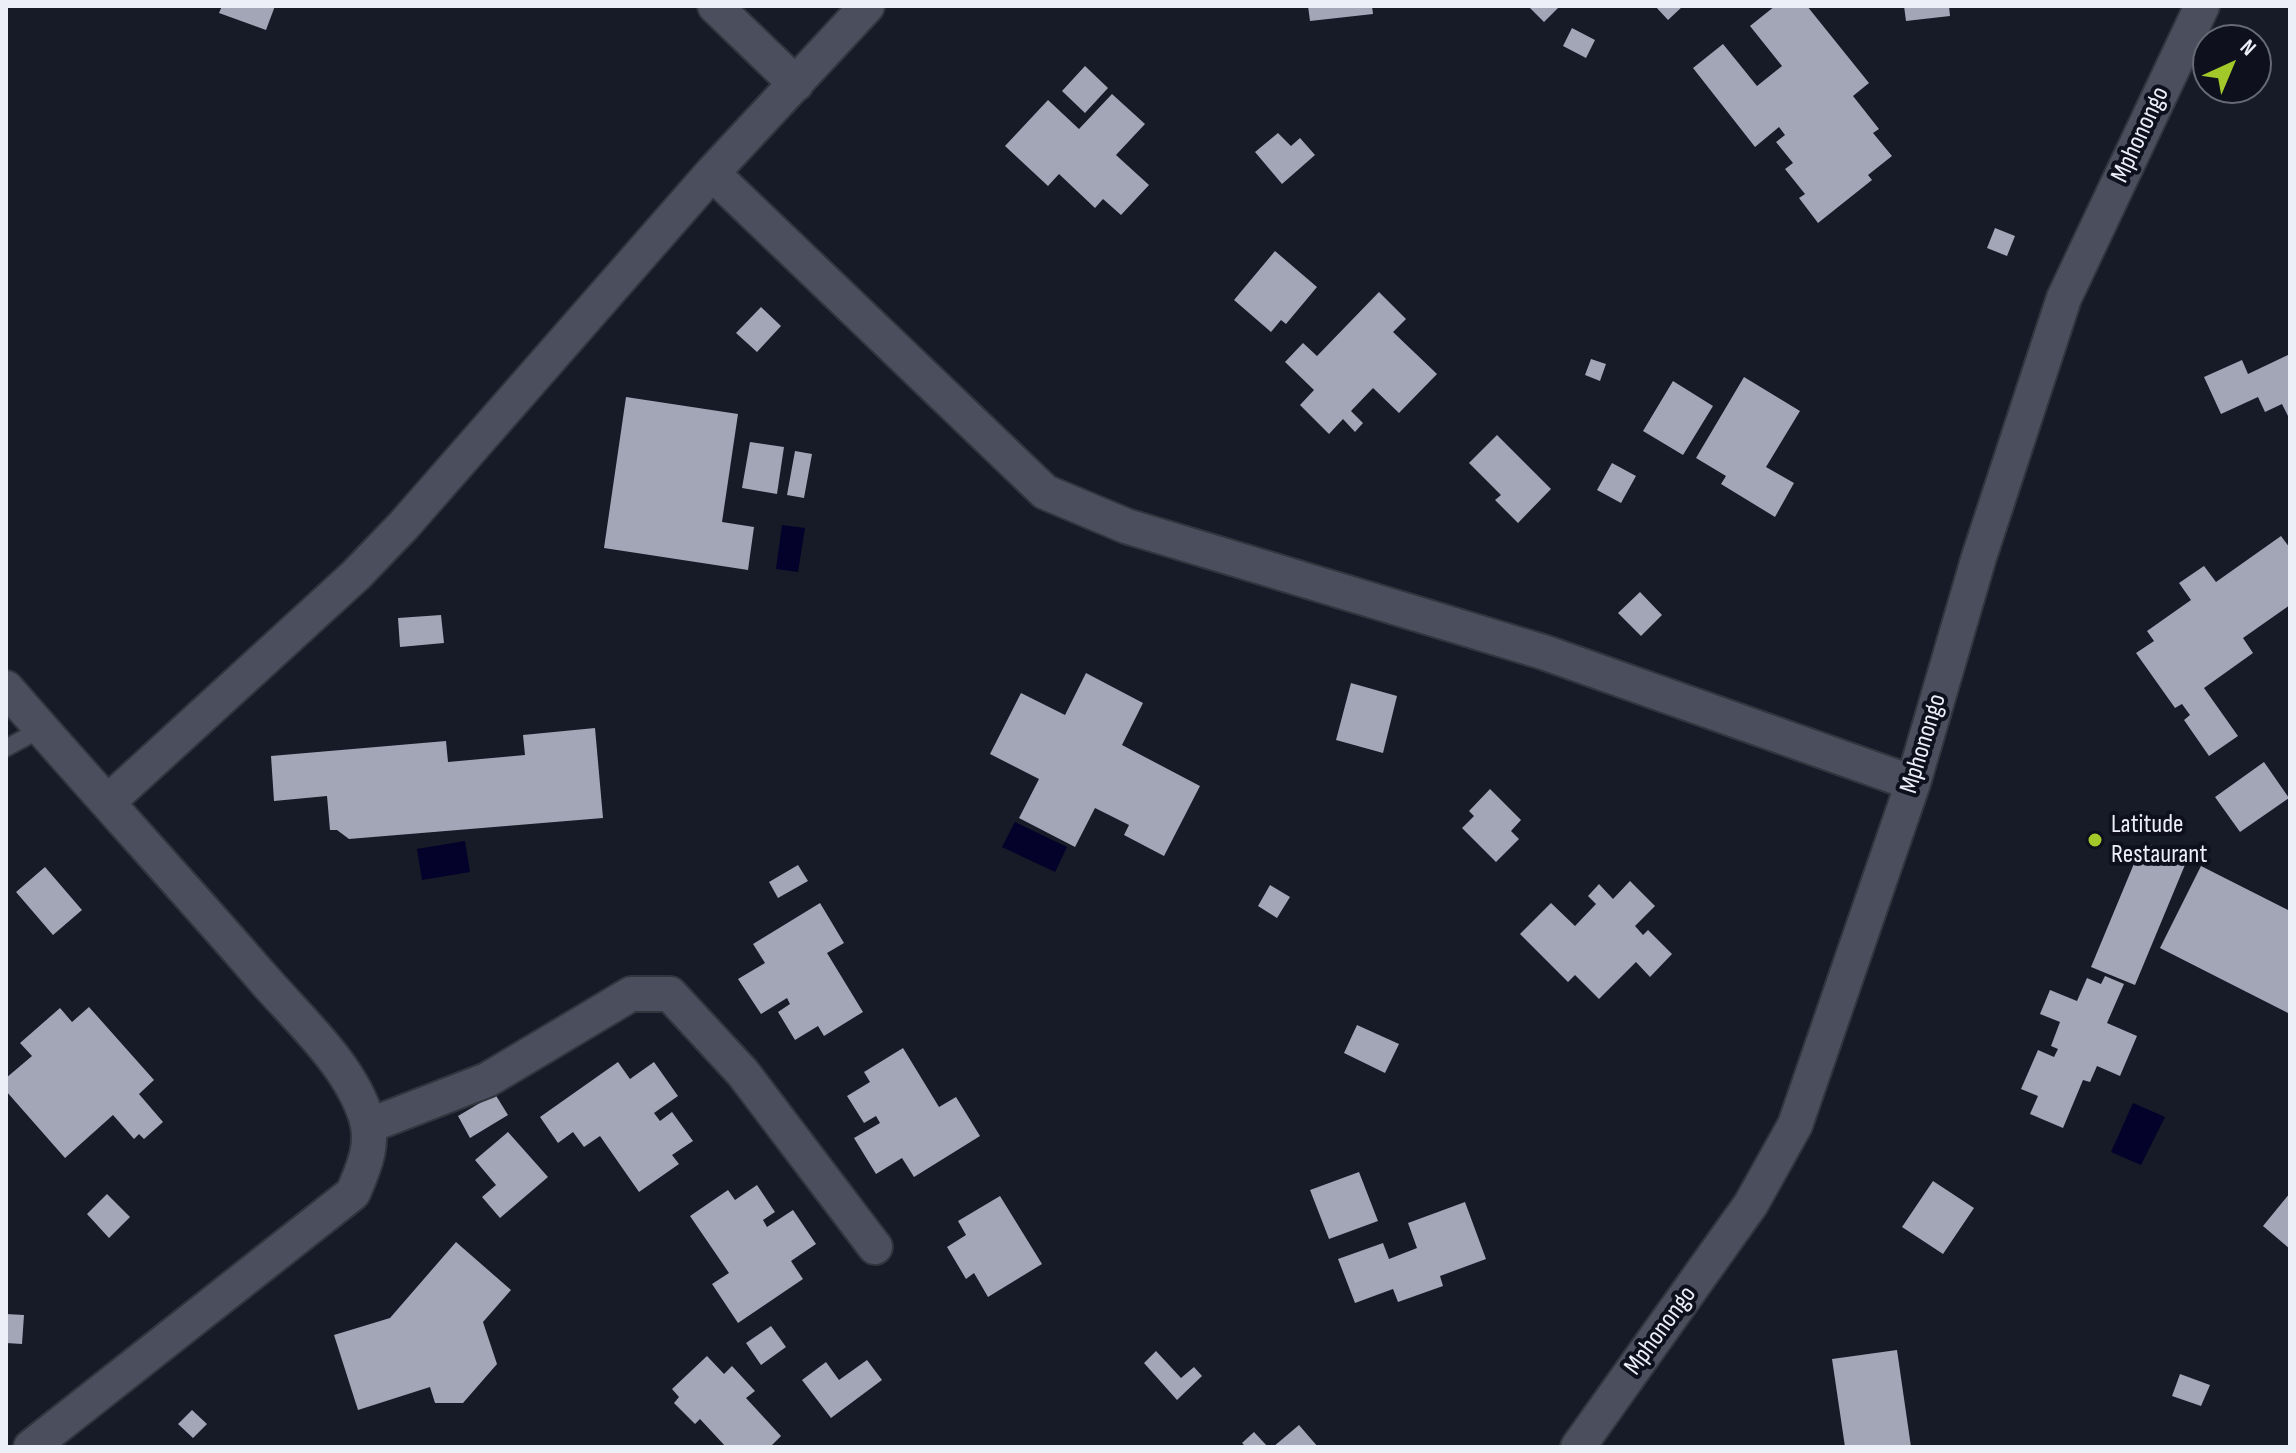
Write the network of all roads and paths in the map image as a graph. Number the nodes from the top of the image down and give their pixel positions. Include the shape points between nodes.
1 (715, 6) edge
2 (867, 6) edge
3 (2202, 6) edge
4 (796, 84) junction
5 (712, 173) junction
6 (6, 688) edge
7 (41, 729) junction
8 (6, 748) edge
9 (1913, 783) junction
10 (109, 801) junction
11 (368, 1126) junction
12 (875, 1247) dead end
13 (31, 1447) edge
14 (1578, 1447) edge

1 - 4 street
2 - 4 street
3 - 9 street, Mphonongo via 2064,298 1979,557
4 - 5 street
5 - 9 street via 1045,492 1126,526 1543,652
5 - 10 street via 356,575
6 - 7 street
7 - 8 lane
7 - 10 street
9 - 14 street, Mphonongo via 1795,1125 1751,1204
10 - 11 street via 333,1060
11 - 12 street via 487,1080 631,994 670,994 743,1073
11 - 13 street via 367,1157 353,1193

